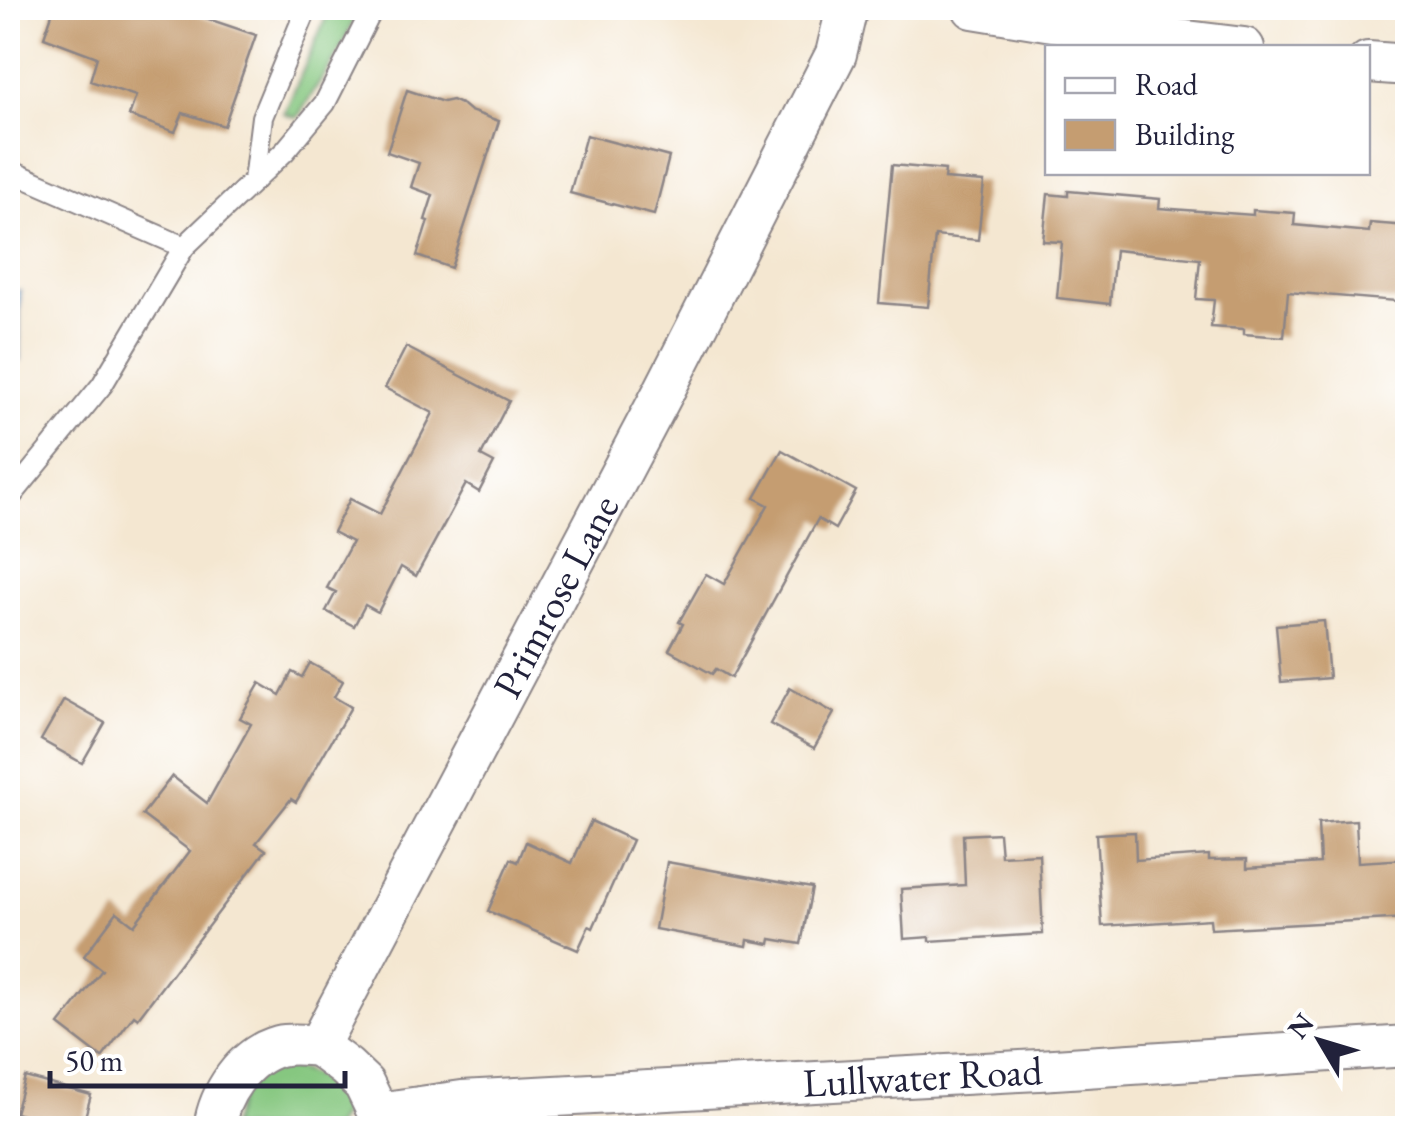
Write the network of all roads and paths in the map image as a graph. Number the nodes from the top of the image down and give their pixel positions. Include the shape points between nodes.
1 (307, 8) edge
2 (373, 8) edge
3 (847, 8) edge
4 (974, 8) edge
5 (1220, 45) edge
6 (1370, 62) edge
7 (1408, 65) edge
8 (8, 170) edge
9 (254, 181) junction
10 (184, 247) junction
11 (8, 500) edge
12 (318, 1046) junction
13 (1408, 1046) edge
14 (372, 1121) edge
15 (214, 1128) edge

1 - 9 lane via 262,117
2 - 9 lane via 325,103
3 - 12 street, Primrose Lane via 836,54
4 - 5 street
6 - 7 street
8 - 10 lane
9 - 10 lane
10 - 11 lane via 102,385
12 - 14 street, Lullwater Road via 364,1084
12 - 15 street via 278,1046 258,1054 233,1080
13 - 14 street, Lullwater Road via 462,1101

